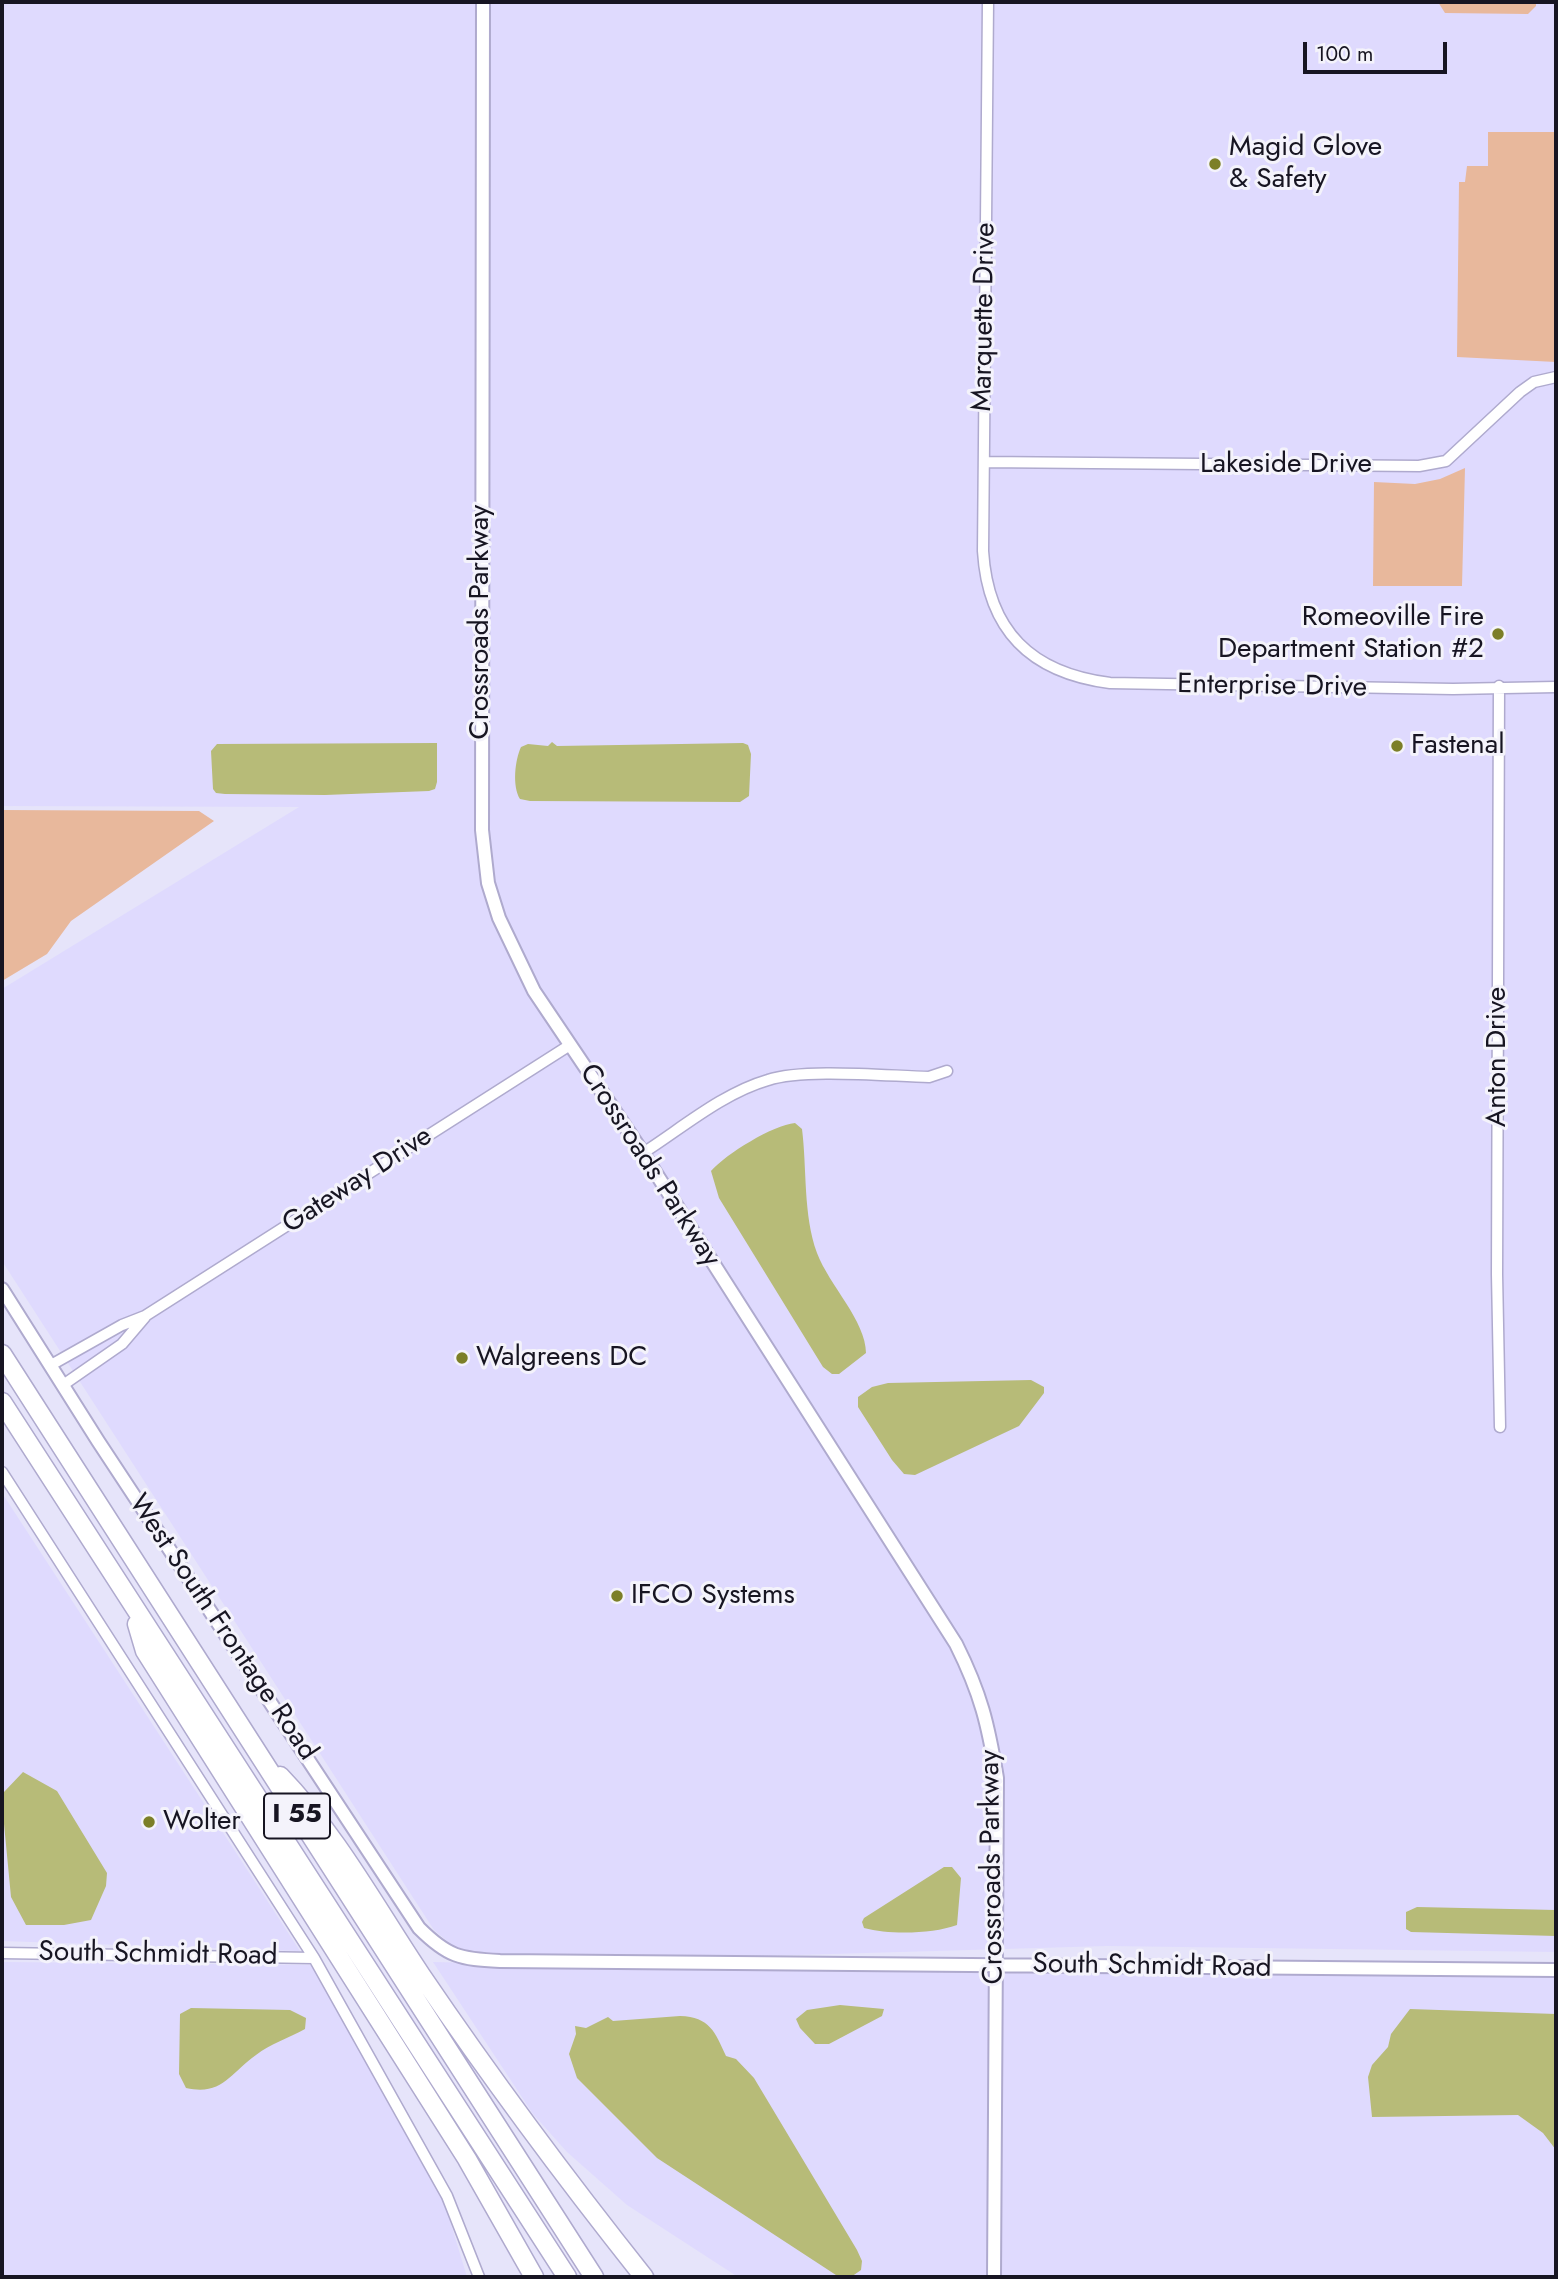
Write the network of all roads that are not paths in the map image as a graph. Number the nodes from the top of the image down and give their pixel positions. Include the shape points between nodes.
1 (482, 2) edge
2 (988, 2) edge
3 (1556, 377) edge
4 (984, 462) junction
5 (1004, 628) joint
6 (1499, 686) junction
7 (1556, 687) edge
8 (570, 1045) junction
9 (947, 1071) dead end
10 (643, 1153) junction
11 (2, 1289) edge
12 (145, 1317) junction
13 (2, 1354) edge
14 (51, 1365) junction
15 (64, 1385) junction
16 (2, 1402) edge
17 (1500, 1427) dead end
18 (2, 1472) edge
19 (129, 1600) junction
20 (252, 1747) junction
21 (2, 1952) edge
22 (454, 1957) joint
23 (314, 1958) junction
24 (997, 1965) junction
25 (1556, 1970) edge
26 (478, 2277) edge
27 (534, 2277) edge
28 (567, 2277) edge
29 (594, 2277) edge
30 (644, 2277) edge
31 (994, 2277) edge

1 - 8 street, Crossroads Parkway via 484,849 488,883 513,952
2 - 4 street, Marquette Drive
3 - 4 street, Lakeside Drive via 1534,382 1520,392 1446,461 1419,466
4 - 5 street, Marquette Drive via 984,572 988,595
5 - 6 street, Enterprise Drive via 1050,667 1110,683
6 - 7 street, Enterprise Drive
6 - 17 street, Anton Drive
8 - 10 street, Crossroads Parkway
8 - 12 street, Gateway Drive
9 - 10 street via 929,1077 769,1079 737,1092
10 - 24 street, Crossroads Parkway via 956,1644 974,1680 987,1717 997,1778
11 - 14 street, West South Frontage Road
12 - 14 street, Gateway Drive
12 - 15 street, Gateway Drive via 122,1344
13 - 20 highway, I 55
14 - 15 street, West South Frontage Road
15 - 22 street, West South Frontage Road via 419,1928
16 - 19 highway, I 55
18 - 23 street
19 - 27 highway via 145,1651 467,2159
19 - 28 highway, I 55
20 - 29 highway, I 55
20 - 30 highway via 313,1810 421,1975 566,2180
21 - 23 street, South Schmidt Road
22 - 24 street, South Schmidt Road
23 - 26 street via 447,2196
24 - 25 street, South Schmidt Road
24 - 31 street, Crossroads Parkway

